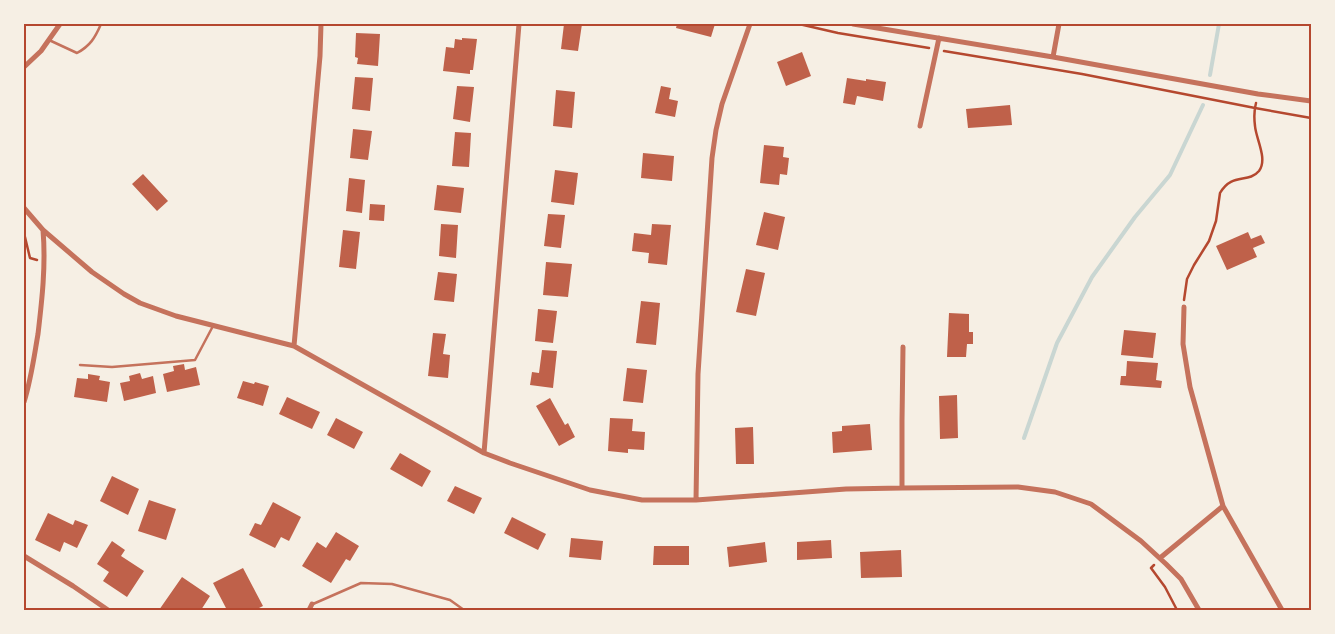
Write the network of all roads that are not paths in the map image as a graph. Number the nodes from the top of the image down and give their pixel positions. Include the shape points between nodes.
1 (60, 24) edge
2 (101, 24) edge
3 (321, 24) edge
4 (519, 24) edge
5 (750, 24) edge
6 (853, 24) edge
7 (1059, 24) edge
8 (939, 38) junction
9 (49, 40) junction
10 (1053, 57) junction
11 (24, 68) edge
12 (1311, 101) edge
13 (920, 126) dead end
14 (24, 208) edge
15 (43, 230) junction
16 (1184, 307) road end
17 (214, 326) junction
18 (294, 346) junction
19 (903, 347) dead end
20 (80, 365) dead end
21 (24, 402) edge
22 (484, 453) junction
23 (902, 488) junction
24 (696, 500) junction
25 (1222, 506) junction
26 (24, 556) edge
27 (1160, 558) junction
28 (312, 604) joint
29 (108, 610) edge
30 (309, 610) edge
31 (464, 610) edge
32 (1199, 610) edge
33 (1282, 610) edge

1 - 9 street
2 - 9 lane via 87,47 77,53
3 - 18 street
4 - 22 street
5 - 24 street via 722,104 712,158 698,374
6 - 8 street
7 - 10 street
8 - 10 street
8 - 13 street
9 - 11 street
10 - 12 street
14 - 15 street
15 - 17 street via 92,272 124,294 158,310
15 - 21 street via 43,281 37,339
16 - 25 street via 1183,344 1190,387
17 - 18 street
17 - 20 lane via 195,360 112,367
18 - 22 street
19 - 23 street
22 - 24 street via 592,490 642,500
23 - 24 street
23 - 27 street via 1018,487 1055,492 1091,504
25 - 27 street
25 - 33 street
26 - 29 street
27 - 32 street via 1180,579
28 - 30 street
28 - 31 lane via 360,582 392,584 450,600

